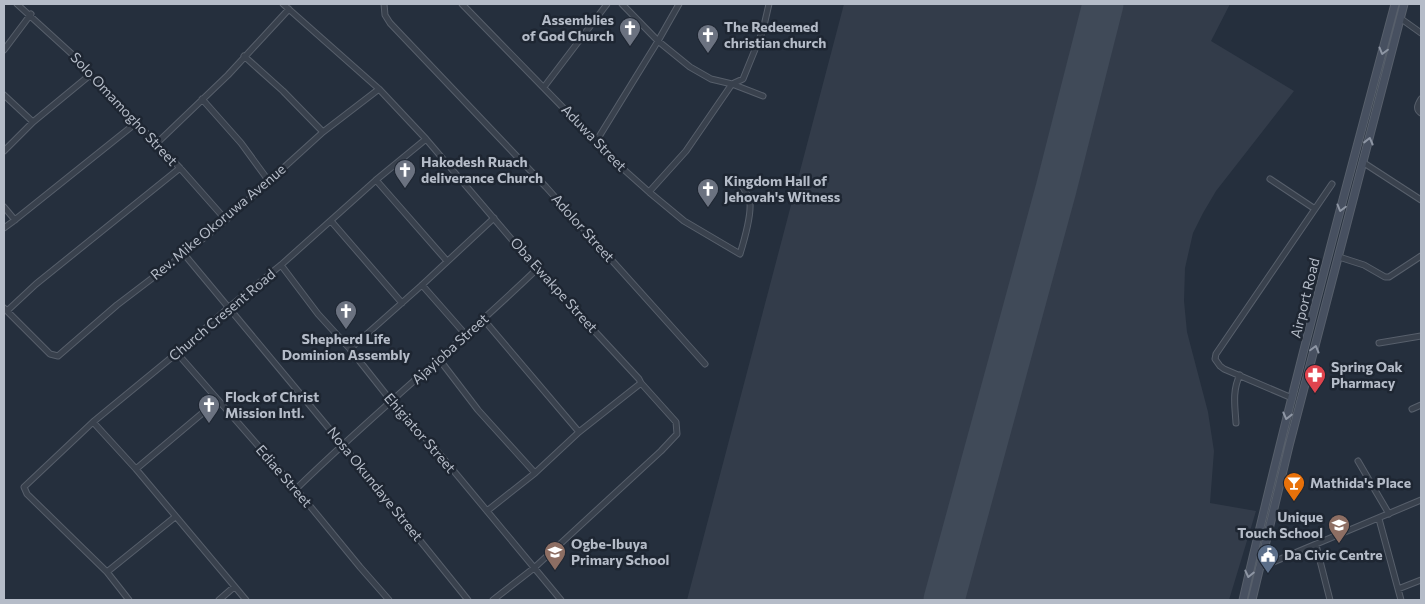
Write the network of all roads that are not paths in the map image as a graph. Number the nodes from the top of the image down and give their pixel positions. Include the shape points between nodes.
1 (18, 4) edge
2 (283, 4) edge
3 (384, 4) edge
4 (462, 4) edge
5 (607, 4) edge
6 (622, 4) edge
7 (679, 4) edge
8 (769, 4) edge
9 (1396, 4) edge
10 (1404, 4) edge
11 (289, 8) junction
12 (30, 14) junction
13 (1400, 18) junction
14 (1421, 33) edge
15 (658, 41) junction
16 (4, 50) edge
17 (244, 56) junction
18 (90, 75) junction
19 (732, 84) junction
20 (544, 88) junction
21 (379, 89) junction
22 (4, 94) edge
23 (763, 96) dead end
24 (202, 99) junction
25 (1421, 99) edge
26 (1421, 114) edge
27 (33, 122) junction
28 (136, 123) junction
29 (323, 132) junction
30 (426, 139) junction
31 (597, 140) junction
32 (157, 143) junction
33 (4, 151) edge
34 (1364, 163) junction
35 (180, 168) junction
36 (736, 178) dead end
37 (1270, 179) dead end
38 (268, 180) junction
39 (376, 180) junction
40 (1332, 184) dead end
41 (649, 192) junction
42 (1421, 200) edge
43 (4, 207) edge
44 (1315, 210) junction
45 (494, 218) junction
46 (14, 220) junction
47 (226, 220) junction
48 (331, 220) junction
49 (4, 228) edge
50 (184, 254) junction
51 (1421, 256) edge
52 (1339, 257) junction
53 (447, 261) junction
54 (281, 265) junction
55 (537, 269) junction
56 (422, 285) junction
57 (402, 303) junction
58 (228, 308) junction
59 (6, 310) edge
60 (484, 320) junction
61 (466, 335) junction
62 (1421, 336) edge
63 (1379, 343) dead end
64 (350, 349) junction
65 (177, 353) junction
66 (439, 359) junction
67 (705, 364) dead end
68 (1240, 375) junction
69 (641, 384) junction
70 (1292, 398) junction
71 (218, 400) junction
72 (392, 402) junction
73 (1421, 405) edge
74 (1412, 409) dead end
75 (93, 422) junction
76 (1236, 423) dead end
77 (579, 432) junction
78 (1280, 443) junction
79 (342, 444) junction
80 (1289, 446) junction
81 (1358, 460) dead end
82 (136, 469) junction
83 (535, 473) junction
84 (296, 489) junction
85 (1421, 500) edge
86 (487, 511) junction
87 (1389, 514) junction
88 (175, 517) junction
89 (1379, 519) junction
90 (1316, 546) junction
91 (534, 568) junction
92 (1259, 568) junction
93 (107, 572) junction
94 (1421, 580) edge
95 (234, 587) junction
96 (1398, 589) junction
97 (127, 599) edge
98 (218, 600) edge
99 (246, 600) edge
100 (390, 600) edge
101 (468, 600) edge
102 (493, 600) edge
103 (562, 600) edge
104 (1243, 600) edge
105 (1252, 600) edge
106 (1330, 600) edge
107 (1401, 600) edge

1 - 12 street, Solo Omamogho Street
2 - 11 street, Oba Ewakpe Street
3 - 67 street, Adolor Street via 390,23 546,187
4 - 20 street, Aduwa Street
5 - 20 street
6 - 15 street
7 - 15 street
8 - 19 street via 763,30 744,78
9 -> 70 main road, Airport Road
10 - 13 main road, Airport Road
11 - 17 street
11 - 21 street, Oba Ewakpe Street
12 - 16 street
12 - 18 street, Solo Omamogho Street
13 - 14 street
34 -> 13 main road, Airport Road
15 - 19 street via 697,71 711,79
15 - 31 street
17 - 24 street
17 - 29 street
18 - 27 street
18 - 28 street, Solo Omamogho Street
19 - 23 street
19 - 41 street via 686,151
20 - 31 street, Aduwa Street
21 - 29 street, Rev. Mike Okoruwa Avenue
21 - 30 street, Oba Ewakpe Street
22 - 27 street
24 - 32 street
24 - 38 street
25 - 26 street via 1417,108
27 - 33 street
28 - 32 street, Solo Omamogho Street
28 - 46 street
29 - 38 street, Rev. Mike Okoruwa Avenue
30 - 39 street, Church Cresent Road
30 - 45 street, Oba Ewakpe Street
31 - 41 street, Aduwa Street
32 - 35 street, Solo Omamogho Street
34 - 42 street
34 - 52 main road, Airport Road
35 - 47 street, Solo Omamogho Street
35 - 59 street
36 - 41 street, Aduwa Street via 750,202 740,254 684,221
37 - 44 street
38 - 47 street, Rev. Mike Okoruwa Avenue
39 - 48 street, Church Cresent Road
39 - 53 street
40 - 44 street
43 - 46 street
44 - 68 street via 1216,354 1215,359 1220,366
45 - 53 street
45 - 55 street, Oba Ewakpe Street
46 - 49 street
47 - 50 street, Rev. Mike Okoruwa Avenue
48 - 54 street, Church Cresent Road
48 - 57 street
50 - 58 street, Nosa Okundaye Street
50 - 59 street, Rev. Mike Okoruwa Avenue via 117,305 58,356 50,354
51 - 52 street via 1385,278 1364,265
80 -> 52 main road, Airport Road
53 - 56 street
54 - 58 street, Church Cresent Road
54 - 64 street, Ehigiator Street via 318,314
55 - 60 street, Ajayioba Street
55 - 69 street, Oba Ewakpe Street
56 - 57 street
56 - 61 street
57 - 64 street
58 - 65 street, Church Cresent Road
58 - 79 street, Nosa Okundaye Street
60 - 61 street, Ajayioba Street
60 - 77 street
61 - 66 street, Ajayioba Street
62 - 63 street
64 - 72 street, Ehigiator Street
65 - 71 street, Ediae Street
65 - 75 street, Church Cresent Road
66 - 72 street, Ajayioba Street
66 - 83 street via 478,410
68 - 70 street
68 - 76 street via 1235,391
69 - 77 street
69 - 91 street, Oba Ewakpe Street via 676,422 677,434
70 -> 78 main road, Airport Road
71 - 82 street
71 - 84 street, Ediae Street
72 - 79 street, Ajayioba Street
72 - 86 street, Ehigiator Street
73 - 74 street
75 - 82 street
75 - 93 street, Church Cresent Road via 24,487 27,494
77 - 83 street
78 - 80 main road
78 -> 104 main road, Airport Road
79 - 84 street, Ajayioba Street
79 - 101 street, Nosa Okundaye Street
80 - 92 main road, Airport Road
81 - 87 street
82 - 88 street
83 - 86 street
84 - 100 street, Ediae Street
85 - 87 street
86 - 91 street, Ehigiator Street
87 - 89 street
88 - 93 street
88 - 95 street
89 - 90 street
89 - 96 street
90 - 92 street
90 - 106 street
91 - 102 street
91 - 103 street, Ehigiator Street
92 - 105 main road, Airport Road
93 - 97 street
94 - 96 street
95 - 98 street
95 - 99 street
96 - 107 street

